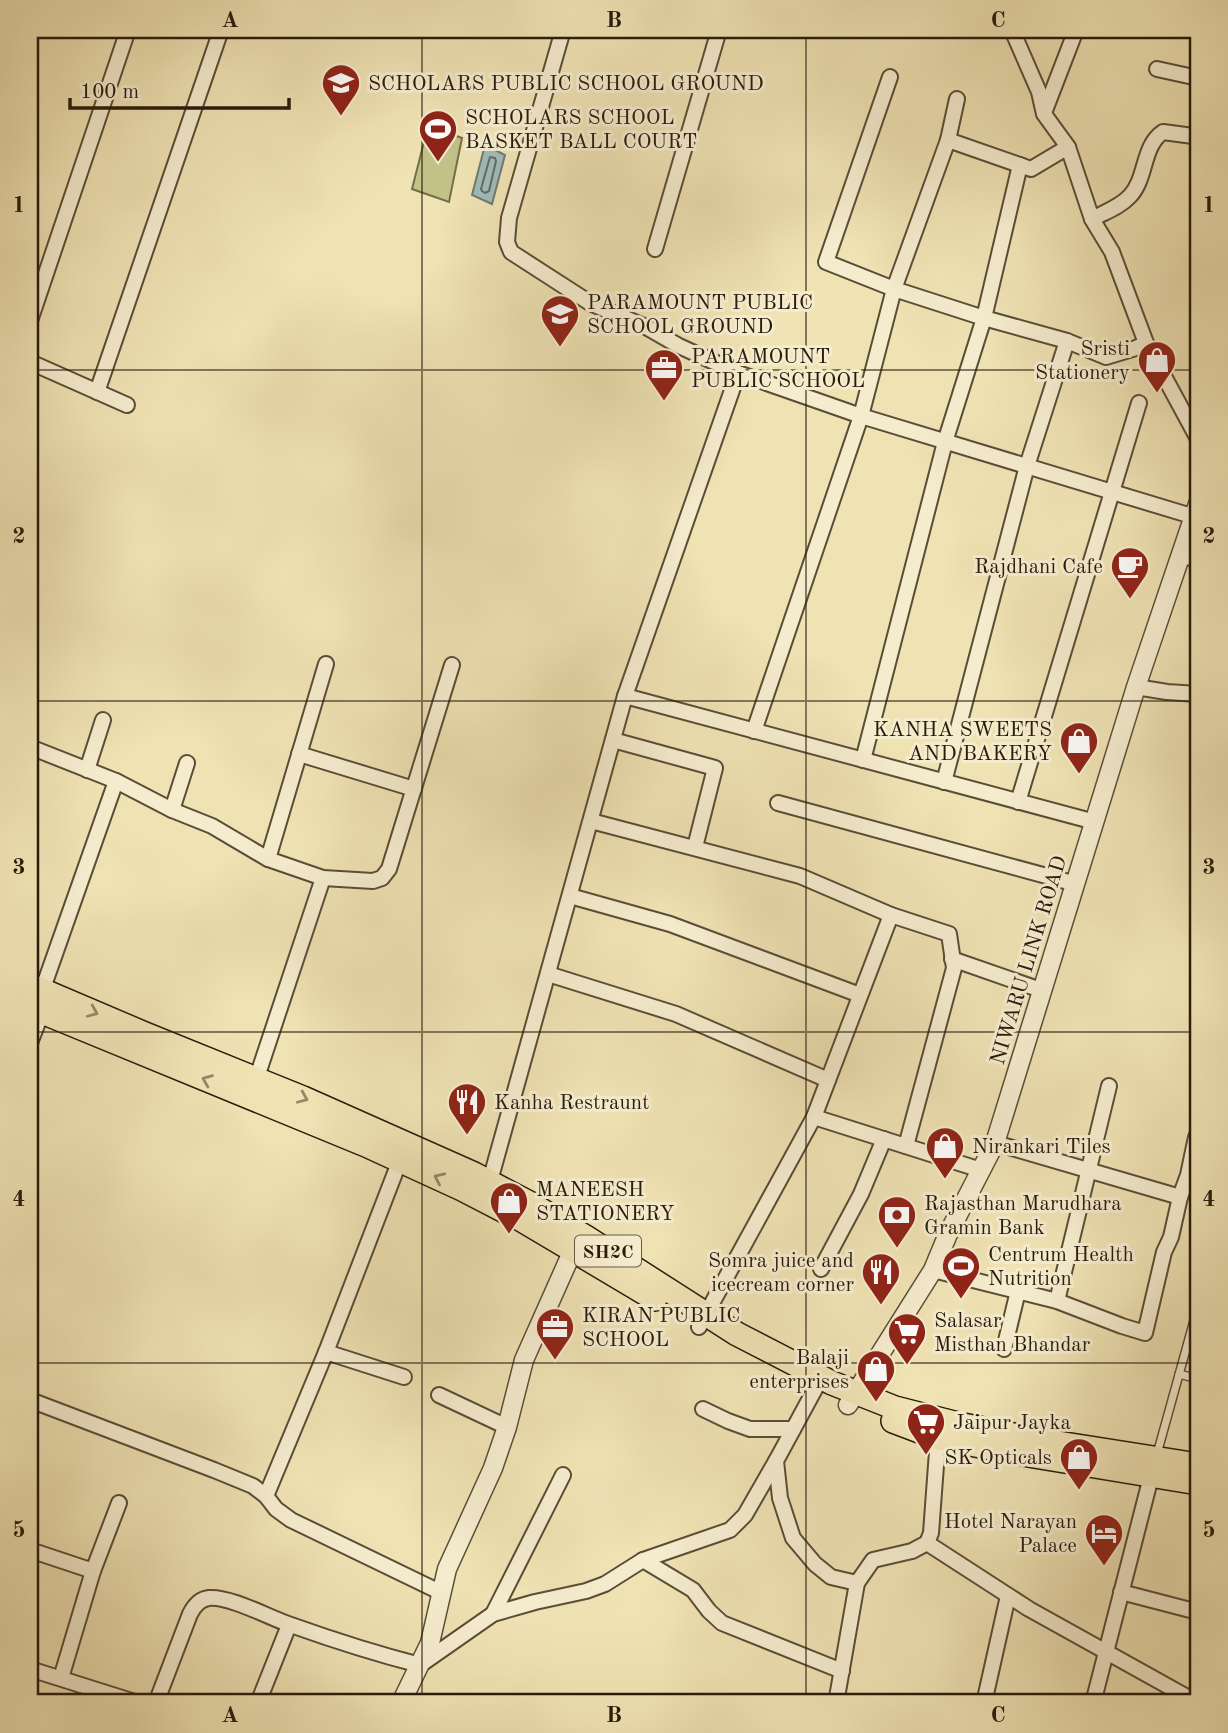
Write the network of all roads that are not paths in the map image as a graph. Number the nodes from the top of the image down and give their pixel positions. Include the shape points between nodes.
1 (128, 30) edge
2 (221, 30) edge
3 (563, 30) edge
4 (719, 30) edge
5 (1012, 30) edge
6 (1076, 30) edge
7 (1157, 69) dead end
8 (890, 77) dead end
9 (1198, 78) edge
10 (957, 99) dead end
11 (1044, 114) junction
12 (1198, 133) edge
13 (948, 140) junction
14 (1068, 147) junction
15 (1020, 165) junction
16 (1092, 219) junction
17 (655, 249) dead end
18 (894, 289) junction
19 (984, 318) junction
20 (30, 321) edge
21 (1067, 341) junction
22 (1146, 342) junction
23 (30, 362) edge
24 (738, 373) junction
25 (97, 391) junction
26 (1139, 403) dead end
27 (127, 405) dead end
28 (861, 416) junction
29 (1198, 439) edge
30 (945, 442) junction
31 (1027, 467) junction
32 (1111, 492) junction
33 (1197, 510) edge
34 (1180, 555) junction
35 (1198, 560) edge
36 (326, 664) dead end
37 (452, 665) dead end
38 (1136, 687) junction
39 (1198, 694) edge
40 (625, 696) junction
41 (103, 720) dead end
42 (754, 731) junction
43 (613, 740) junction
44 (30, 747) edge
45 (299, 754) junction
46 (863, 760) junction
47 (187, 763) dead end
48 (87, 770) junction
49 (116, 781) junction
50 (944, 782) junction
51 (414, 789) junction
52 (1018, 802) junction
53 (778, 803) dead end
54 (172, 810) junction
55 (591, 821) junction
56 (1095, 822) junction
57 (695, 847) junction
58 (268, 859) junction
59 (323, 878) junction
60 (1076, 884) junction
61 (570, 896) junction
62 (891, 915) junction
63 (952, 959) junction
64 (548, 974) junction
65 (1041, 990) junction
66 (860, 995) junction
67 (36, 999) edge
68 (30, 1043) edge
69 (141, 1043) junction
70 (256, 1080) junction
71 (828, 1080) junction
72 (1110, 1086) dead end
73 (814, 1117) junction
74 (1196, 1138) dead end
75 (884, 1139) junction
76 (995, 1143) junction
77 (906, 1146) junction
78 (400, 1160) junction
79 (1089, 1169) junction
80 (981, 1170) junction
81 (487, 1192) junction
82 (1180, 1197) junction
83 (579, 1243) junction
84 (821, 1269) dead end
85 (933, 1270) junction
86 (1018, 1291) junction
87 (1057, 1301) junction
88 (1198, 1306) edge
89 (703, 1321) junction
90 (1004, 1349) dead end
91 (326, 1352) junction
92 (1179, 1374) junction
93 (404, 1377) dead end
94 (1198, 1379) edge
95 (819, 1384) junction
96 (439, 1395) dead end
97 (851, 1399) junction
98 (30, 1400) edge
99 (703, 1409) dead end
100 (507, 1427) junction
101 (793, 1429) junction
102 (938, 1438) junction
103 (776, 1461) junction
104 (1198, 1465) edge
105 (1154, 1466) junction
106 (563, 1475) dead end
107 (1198, 1483) edge
108 (266, 1496) junction
109 (119, 1503) dead end
110 (927, 1543) junction
111 (30, 1550) edge
112 (643, 1560) junction
113 (93, 1571) junction
114 (857, 1583) junction
115 (1121, 1592) junction
116 (442, 1593) junction
117 (1008, 1595) junction
118 (1198, 1612) edge
119 (493, 1615) junction
120 (289, 1625) junction
121 (1106, 1652) junction
122 (420, 1665) junction
123 (30, 1669) edge
124 (842, 1671) junction
125 (61, 1678) junction
126 (138, 1703) edge
127 (156, 1703) edge
128 (258, 1703) edge
129 (401, 1703) edge
130 (836, 1703) edge
131 (984, 1703) edge
132 (1093, 1703) edge
133 (1198, 1703) edge

1 - 20 street
2 - 25 street
3 - 24 street via 509,218 511,252 590,303
4 - 17 street
5 - 11 street
6 - 11 street
7 - 9 street
8 - 18 street via 827,262
10 - 13 street
11 - 14 street
12 - 16 street via 1163,132 1157,136 1130,196
13 - 15 street
13 - 18 street
14 - 15 street via 1031,169
14 - 16 street
15 - 19 street
16 - 22 street via 1112,252
18 - 19 street
18 - 28 street
19 - 21 street
19 - 30 street
21 - 22 street via 1106,357
21 - 31 street
22 - 29 street
23 - 25 street
24 - 28 street
24 - 40 street
25 - 27 street
26 - 32 street
28 - 30 street
28 - 42 street
30 - 31 street
30 - 46 street
31 - 32 street
31 - 50 street
32 - 33 street
32 - 52 street
33 - 34 street, NIWARU LINK ROAD
34 - 35 street
34 - 38 street, NIWARU LINK ROAD
36 - 45 street
37 - 51 street
38 - 39 street
38 - 56 street, NIWARU LINK ROAD
40 - 42 street
40 - 43 street
41 - 48 street
42 - 46 street
43 - 55 street
43 - 57 street via 715,768
44 - 48 street
45 - 51 street
45 - 58 street
46 - 50 street
47 - 54 street
48 - 49 street
49 - 54 street
49 - 67 street
50 - 52 street
51 - 59 street via 389,869 382,878
52 - 56 street
53 - 60 street
54 - 58 street via 212,826
55 - 57 street
55 - 61 street
56 - 60 street, NIWARU LINK ROAD
57 - 62 street via 800,876
58 - 59 street
59 - 70 street
60 - 65 street, NIWARU LINK ROAD
61 - 64 street
61 - 66 street via 670,924
62 - 63 street via 949,933
62 - 66 street
63 - 65 street
63 - 77 street via 954,968
64 - 71 street via 676,1014
64 - 81 street
65 - 76 street, NIWARU LINK ROAD
66 - 71 street
67 - 68 street
67 - 69 main road, SH2C
69 - 70 main road, SH2C
78 -> 69 main road, SH2C
70 -> 81 main road, SH2C via 303,1098
71 - 73 street
72 - 79 street
73 - 75 street
73 - 89 street
74 - 82 street
75 - 77 street
75 - 84 street via 862,1194
76 - 79 street
76 - 80 street, NIWARU LINK ROAD
77 - 80 street
81 -> 78 main road, SH2C
78 - 91 street
79 - 82 street
79 - 87 street
80 - 85 street, NIWARU LINK ROAD
81 - 83 main road, SH2C via 522,1220
82 - 87 street via 1145,1333
83 - 89 main road, SH2C
83 - 100 street via 524,1360
85 - 86 street
85 - 97 street, NIWARU LINK ROAD
86 - 87 street
86 - 90 street
88 - 92 lane
89 - 95 main road, SH2C via 773,1371
91 - 93 street
91 - 108 street
92 - 94 lane
92 - 105 lane
95 - 97 main road, SH2C
95 - 101 street
96 - 100 street
97 - 102 main road, SH2C
97 - 105 main road, SH2C
98 - 108 street via 214,1470
99 - 101 street via 750,1429
100 - 116 street via 447,1569
101 - 103 street
102 - 105 main road, SH2C via 1034,1456
102 - 110 street
103 - 112 street via 745,1515 730,1530
103 - 114 street via 780,1498 793,1538 831,1577
104 - 105 main road, SH2C
105 - 107 main road, SH2C
105 - 115 street
106 - 119 street
108 - 116 street via 290,1520
109 - 113 street
110 - 114 street via 873,1560
110 - 117 street
111 - 113 street
112 - 119 street via 586,1591
112 - 124 street via 693,1590 722,1623
113 - 125 street
114 - 124 street
115 - 118 street
115 - 121 street
116 - 122 street
117 - 121 street
117 - 131 street
119 - 122 street
120 - 122 street
120 - 127 street via 225,1599 208,1598 195,1605
120 - 128 street
121 - 132 street
121 - 133 street
122 - 129 street
123 - 125 street
124 - 130 street
125 - 126 street

